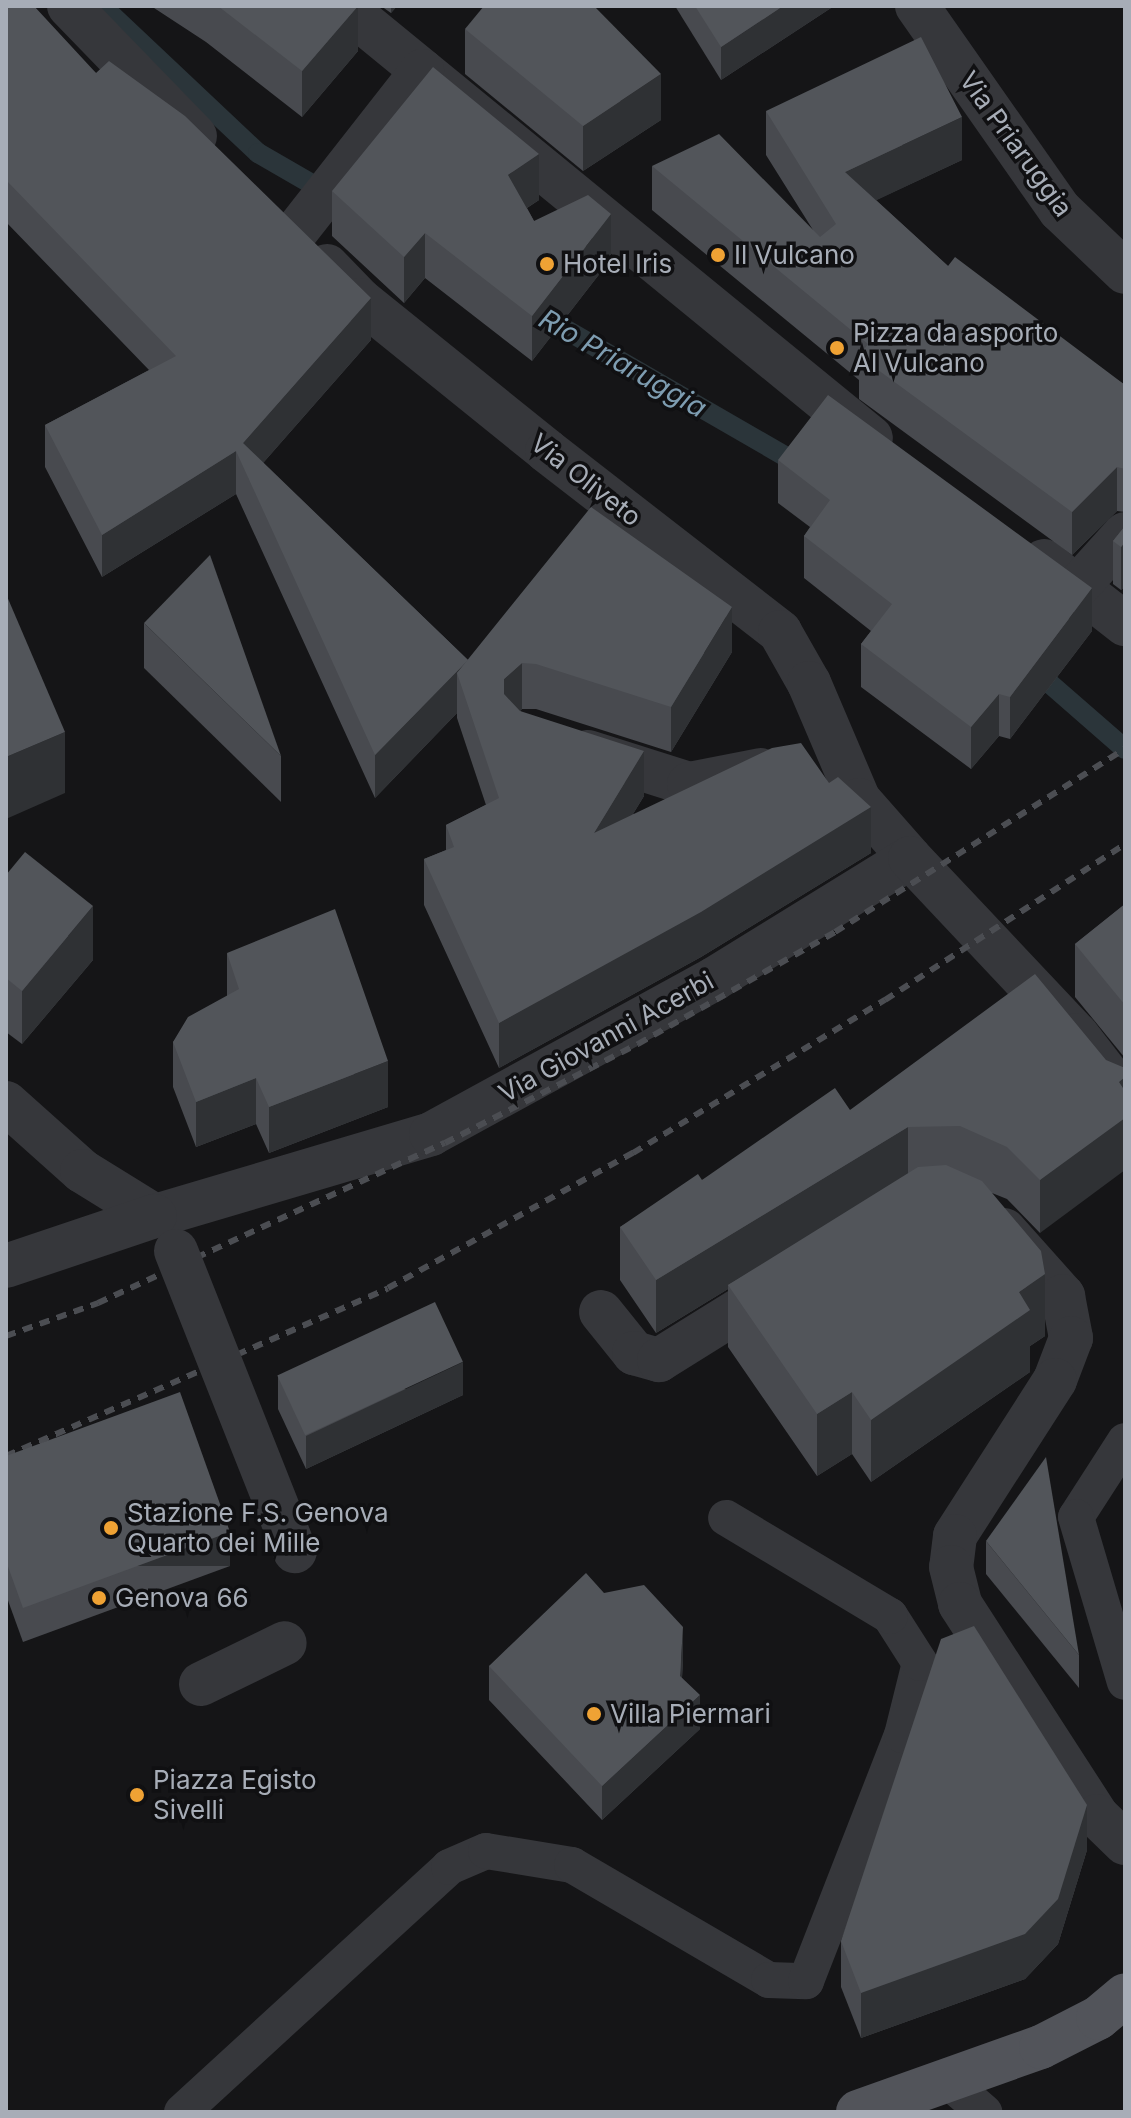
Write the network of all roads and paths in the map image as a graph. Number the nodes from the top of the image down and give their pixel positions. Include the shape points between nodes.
1 (69, 6) edge
2 (343, 6) edge
3 (917, 6) edge
4 (422, 71) junction
5 (223, 164) edge
6 (1125, 272) edge
7 (903, 461) edge
8 (1125, 534) edge
9 (1015, 541) edge
10 (1078, 586) junction
11 (1125, 624) edge
12 (543, 737) edge
13 (836, 756) junction
14 (910, 858) junction
15 (1125, 1097) edge
16 (6, 1103) edge
17 (974, 1212) edge
18 (166, 1233) junction
19 (818, 1262) edge
20 (6, 1266) edge
21 (601, 1312) dead end
22 (1125, 1441) edge
23 (726, 1518) dead end
24 (295, 1551) dead end
25 (285, 1643) dead end
26 (1125, 1682) edge
27 (201, 1684) dead end
28 (1125, 1843) edge
29 (1125, 1995) edge
30 (948, 2081) junction
31 (182, 2112) edge
32 (858, 2112) edge
33 (984, 2112) edge

1 - 5 street
2 - 4 street
3 - 6 street, Via Priaruggia via 1060,210
4 - 7 street via 853,426
4 - 13 street, Via Oliveto via 355,157 286,222 360,300 780,632 809,683
8 - 10 street
9 - 10 street
10 - 11 street
12 - 13 street via 689,784
13 - 14 street, Via Oliveto via 859,800
14 - 15 street via 1077,1035
14 - 18 street, Via Giovanni Acerbi via 714,979 431,1134
16 - 18 street via 82,1171
17 - 28 street via 997,1222 1063,1296 1071,1338 1055,1380 955,1536 951,1567 960,1604 1097,1816
18 - 20 street, Via Giovanni Acerbi
18 - 24 street, bridge
19 - 21 street via 659,1360 634,1353
22 - 26 lane via 1076,1517
23 - 31 lane via 890,1616 920,1663 902,1735 806,1981 769,1980 572,1865 486,1851 449,1867
25 - 27 street
29 - 30 main road via 1098,2018 1041,2047
30 - 32 main road
30 - 33 lane

